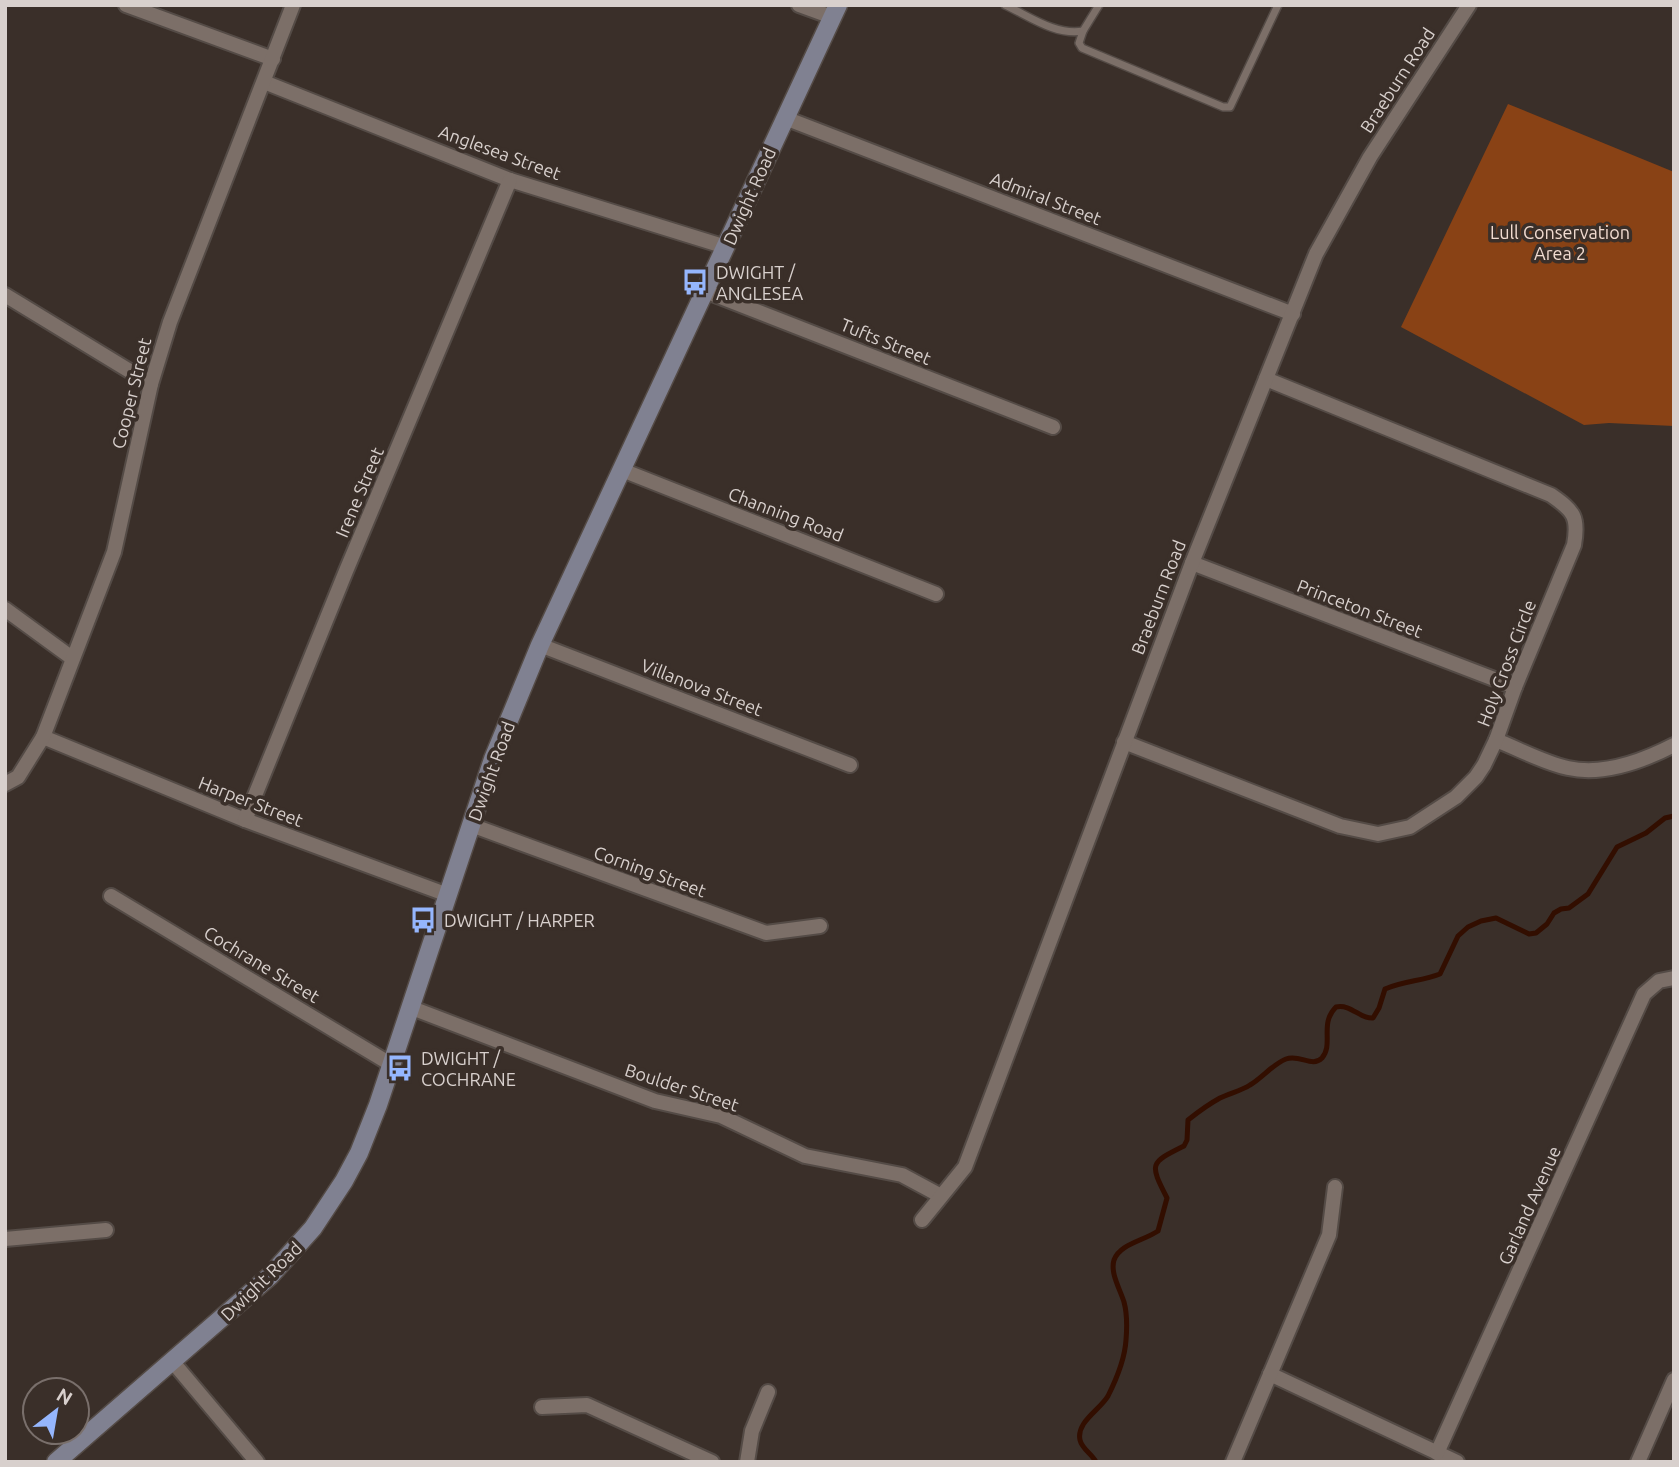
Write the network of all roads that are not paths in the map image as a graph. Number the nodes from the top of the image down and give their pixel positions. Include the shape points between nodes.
1 (125, 5) edge
2 (293, 5) edge
3 (799, 5) edge
4 (1005, 5) edge
5 (1098, 5) edge
6 (1278, 5) edge
7 (1469, 5) edge
8 (835, 11) edge
9 (1083, 31) junction
10 (273, 59) junction
11 (264, 82) junction
12 (785, 118) junction
13 (510, 180) junction
14 (726, 247) junction
15 (705, 291) junction
16 (5, 295) edge
17 (1293, 314) junction
18 (1266, 379) junction
19 (151, 384) junction
20 (1053, 427) dead end
21 (622, 470) junction
22 (1192, 563) junction
23 (936, 594) dead end
24 (5, 609) edge
25 (540, 645) junction
26 (72, 658) junction
27 (1515, 687) junction
28 (43, 737) junction
29 (1496, 740) junction
30 (1124, 742) junction
31 (1674, 745) edge
32 (850, 765) dead end
33 (5, 785) edge
34 (245, 820) junction
35 (471, 825) junction
36 (448, 895) junction
37 (111, 896) dead end
38 (820, 926) dead end
39 (1669, 979) edge
40 (412, 1008) junction
41 (392, 1065) junction
42 (1335, 1187) dead end
43 (941, 1196) junction
44 (922, 1220) dead end
45 (106, 1230) dead end
46 (5, 1238) edge
47 (172, 1361) junction
48 (1270, 1374) junction
49 (1674, 1380) edge
50 (768, 1392) dead end
51 (542, 1407) dead end
52 (1437, 1453) junction
53 (56, 1462) edge
54 (257, 1462) edge
55 (712, 1462) edge
56 (747, 1462) edge
57 (1233, 1462) edge
58 (1457, 1462) edge
59 (1637, 1462) edge

1 - 10 street
2 - 10 street, Cooper Street
3 - 8 street
4 - 9 lane via 1060,31
5 - 9 lane
6 - 9 lane via 1230,107 1082,48
7 - 17 street, Braeburn Road via 1340,206
8 - 12 main road, Dwight Road
10 - 11 street, Cooper Street
11 - 13 street, Anglesea Street
11 - 19 street, Cooper Street via 170,322
12 - 14 main road, Dwight Road
12 - 17 street, Admiral Street
13 - 14 street, Anglesea Street
13 - 34 street, Irene Street
14 - 15 main road, Dwight Road
15 - 20 street, Tufts Street
15 - 21 main road, Dwight Road
16 - 19 street
17 - 18 street, Braeburn Road
18 - 22 street, Braeburn Road
18 - 27 street, Holy Cross Circle via 1551,495 1569,509 1577,522 1574,545
19 - 26 street, Cooper Street via 114,552
21 - 23 street, Channing Road
21 - 25 main road, Dwight Road
22 - 27 street, Princeton Street
22 - 30 street, Braeburn Road
24 - 26 street
25 - 32 street, Villanova Street
25 - 35 main road, Dwight Road
26 - 28 street, Cooper Street
27 - 29 street, Holy Cross Circle
28 - 33 street, Cooper Street via 18,776
28 - 34 street, Harper Street
29 - 30 street, Holy Cross Circle via 1476,777 1455,797 1410,827 1378,834 1340,826
29 - 31 street via 1569,768 1595,769 1619,767
30 - 43 street, Braeburn Road via 965,1167
34 - 36 street, Harper Street
35 - 36 main road, Dwight Road
35 - 38 street, Corning Street via 766,933
36 - 40 main road, Dwight Road
37 - 41 street, Cochrane Street
39 - 52 street, Garland Avenue via 1644,994
40 - 41 main road, Dwight Road
40 - 43 street, Boulder Street via 656,1101 721,1116 805,1156 902,1175
41 - 47 main road, Dwight Road via 359,1153 313,1228 254,1292
42 - 48 street via 1329,1235
43 - 44 street, Braeburn Road
45 - 46 street
47 - 53 main road, Dwight Road
47 - 54 street
48 - 52 street
48 - 57 street
49 - 59 street
50 - 56 street via 752,1431
51 - 55 street via 587,1405
52 - 58 street

